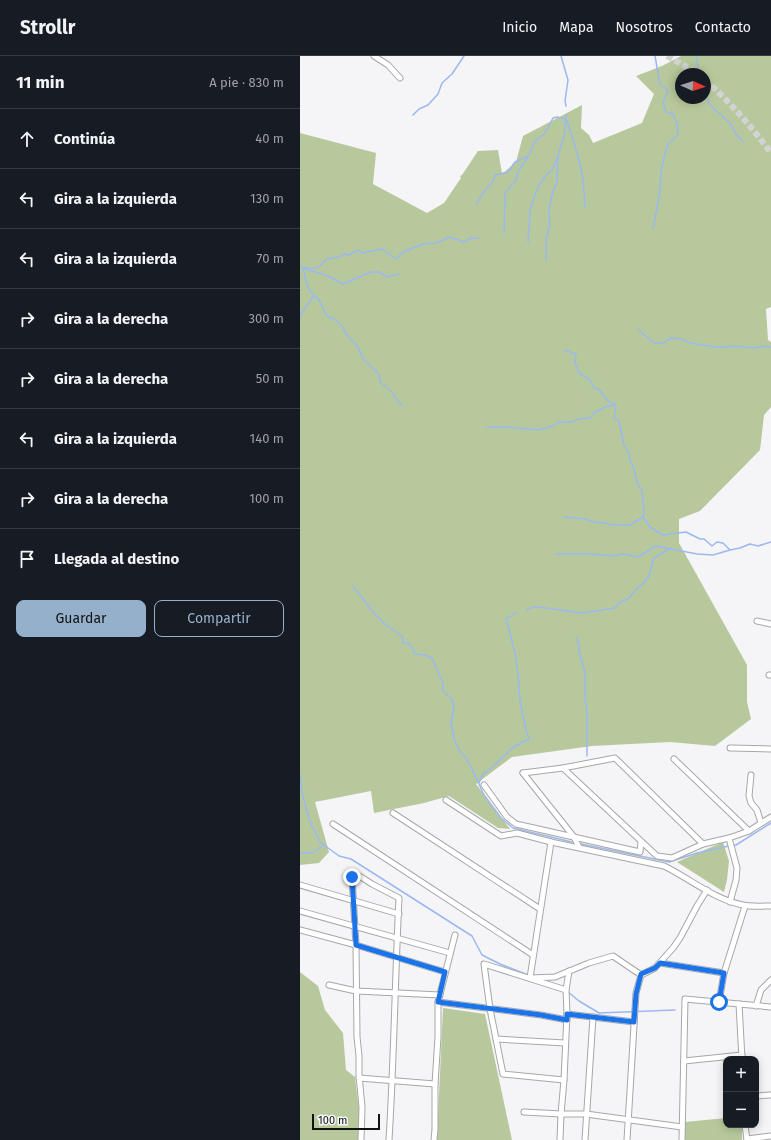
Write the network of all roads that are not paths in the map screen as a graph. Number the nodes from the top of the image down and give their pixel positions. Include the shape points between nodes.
1 (374, 56) edge
2 (400, 78) dead end
3 (757, 621) dead end
4 (771, 624) edge
5 (730, 748) dead end
6 (771, 749) edge
7 (674, 760) dead end
8 (563, 768) junction
9 (751, 776) dead end
10 (484, 785) dead end
11 (446, 800) dead end
12 (394, 813) dead end
13 (771, 817) edge
14 (762, 823) junction
15 (333, 824) dead end
16 (749, 831) junction
17 (574, 838) junction
18 (729, 838) junction
19 (551, 842) junction
20 (641, 842) junction
21 (703, 844) junction
22 (579, 847) junction
23 (300, 885) edge
24 (707, 890) junction
25 (353, 902) junction
26 (730, 902) junction
27 (745, 906) junction
28 (771, 906) edge
29 (540, 909) junction
30 (300, 911) edge
31 (399, 914) junction
32 (355, 927) junction
33 (300, 930) edge
34 (455, 935) dead end
35 (397, 938) junction
36 (356, 945) junction
37 (450, 953) junction
38 (533, 955) junction
39 (396, 957) junction
40 (660, 963) junction
41 (445, 972) junction
42 (569, 972) junction
43 (724, 973) junction
44 (641, 974) junction
45 (530, 978) junction
46 (771, 980) edge
47 (329, 985) dead end
48 (566, 990) junction
49 (356, 991) junction
50 (395, 992) junction
51 (440, 995) junction
52 (438, 1002) junction
53 (719, 1002) junction
54 (739, 1004) junction
55 (756, 1006) junction
56 (771, 1007) edge
57 (490, 1009) junction
58 (567, 1014) junction
59 (593, 1017) junction
60 (567, 1020) junction
61 (634, 1022) junction
62 (496, 1039) junction
63 (565, 1043) junction
64 (742, 1056) edge
65 (723, 1058) edge
66 (684, 1061) junction
67 (359, 1078) junction
68 (392, 1080) junction
69 (564, 1080) junction
70 (435, 1084) junction
71 (771, 1095) edge
72 (759, 1096) edge
73 (524, 1112) dead end
74 (561, 1114) junction
75 (586, 1114) junction
76 (628, 1119) junction
77 (682, 1127) junction
78 (745, 1128) edge
79 (771, 1136) edge
80 (747, 1139) edge
81 (361, 1140) edge
82 (389, 1140) edge
83 (434, 1140) edge
84 (560, 1140) edge
85 (585, 1140) edge
86 (627, 1140) edge
87 (682, 1140) edge

1 - 2 street via 388,65
3 - 4 street
5 - 6 street
7 - 16 street
8 - 17 street via 523,773
8 - 20 street
8 - 21 street via 615,758
9 - 14 street via 749,796
10 - 17 street via 516,824
11 - 19 street via 501,836 517,833
12 - 29 street
13 - 14 street
14 - 16 street
15 - 38 street
16 - 18 street
17 - 20 street via 640,852
17 - 22 street
18 - 21 street
18 - 26 street via 737,868
19 - 22 street
19 - 29 street
20 - 21 street via 657,856 672,858
22 - 24 street via 664,866
23 - 25 street
24 - 26 street
24 - 40 street via 680,938
25 - 31 street
25 - 31 street via 352,877 362,877 399,898
25 - 32 street
26 - 27 street
27 - 28 street
27 - 43 street
29 - 38 street
30 - 32 street
31 - 35 street
32 - 35 street
32 - 36 street
33 - 36 street
34 - 37 street
35 - 37 street
35 - 39 street
36 - 39 street
36 - 49 street
37 - 41 street
38 - 45 street
39 - 41 street
39 - 50 street
40 - 43 street
40 - 44 street
41 - 51 street
42 - 44 street via 613,956
42 - 45 street
42 - 48 street
43 - 53 street
44 - 61 street via 636,994
45 - 48 street
45 - 57 street via 484,964
46 - 55 street via 761,990
47 - 49 street
48 - 58 street
49 - 50 street
49 - 67 street
50 - 51 street
50 - 68 street
51 - 52 street
52 - 57 street
52 - 70 street
53 - 54 street
53 - 66 street via 685,998
54 - 55 street
54 - 64 street
55 - 56 street
57 - 60 street
57 - 62 street
58 - 59 street
58 - 60 street
59 - 61 street
59 - 75 street
60 - 63 street
61 - 76 street
62 - 63 street
62 - 69 street via 503,1074
63 - 69 street
65 - 66 street
66 - 77 street
67 - 68 street
67 - 81 street via 362,1107
68 - 70 street
68 - 82 street
69 - 74 street
70 - 83 street
71 - 72 street
73 - 74 street
74 - 75 street
74 - 84 street
75 - 76 street
75 - 85 street
76 - 77 street
76 - 86 street
77 - 87 street
78 - 80 street
79 - 80 street

